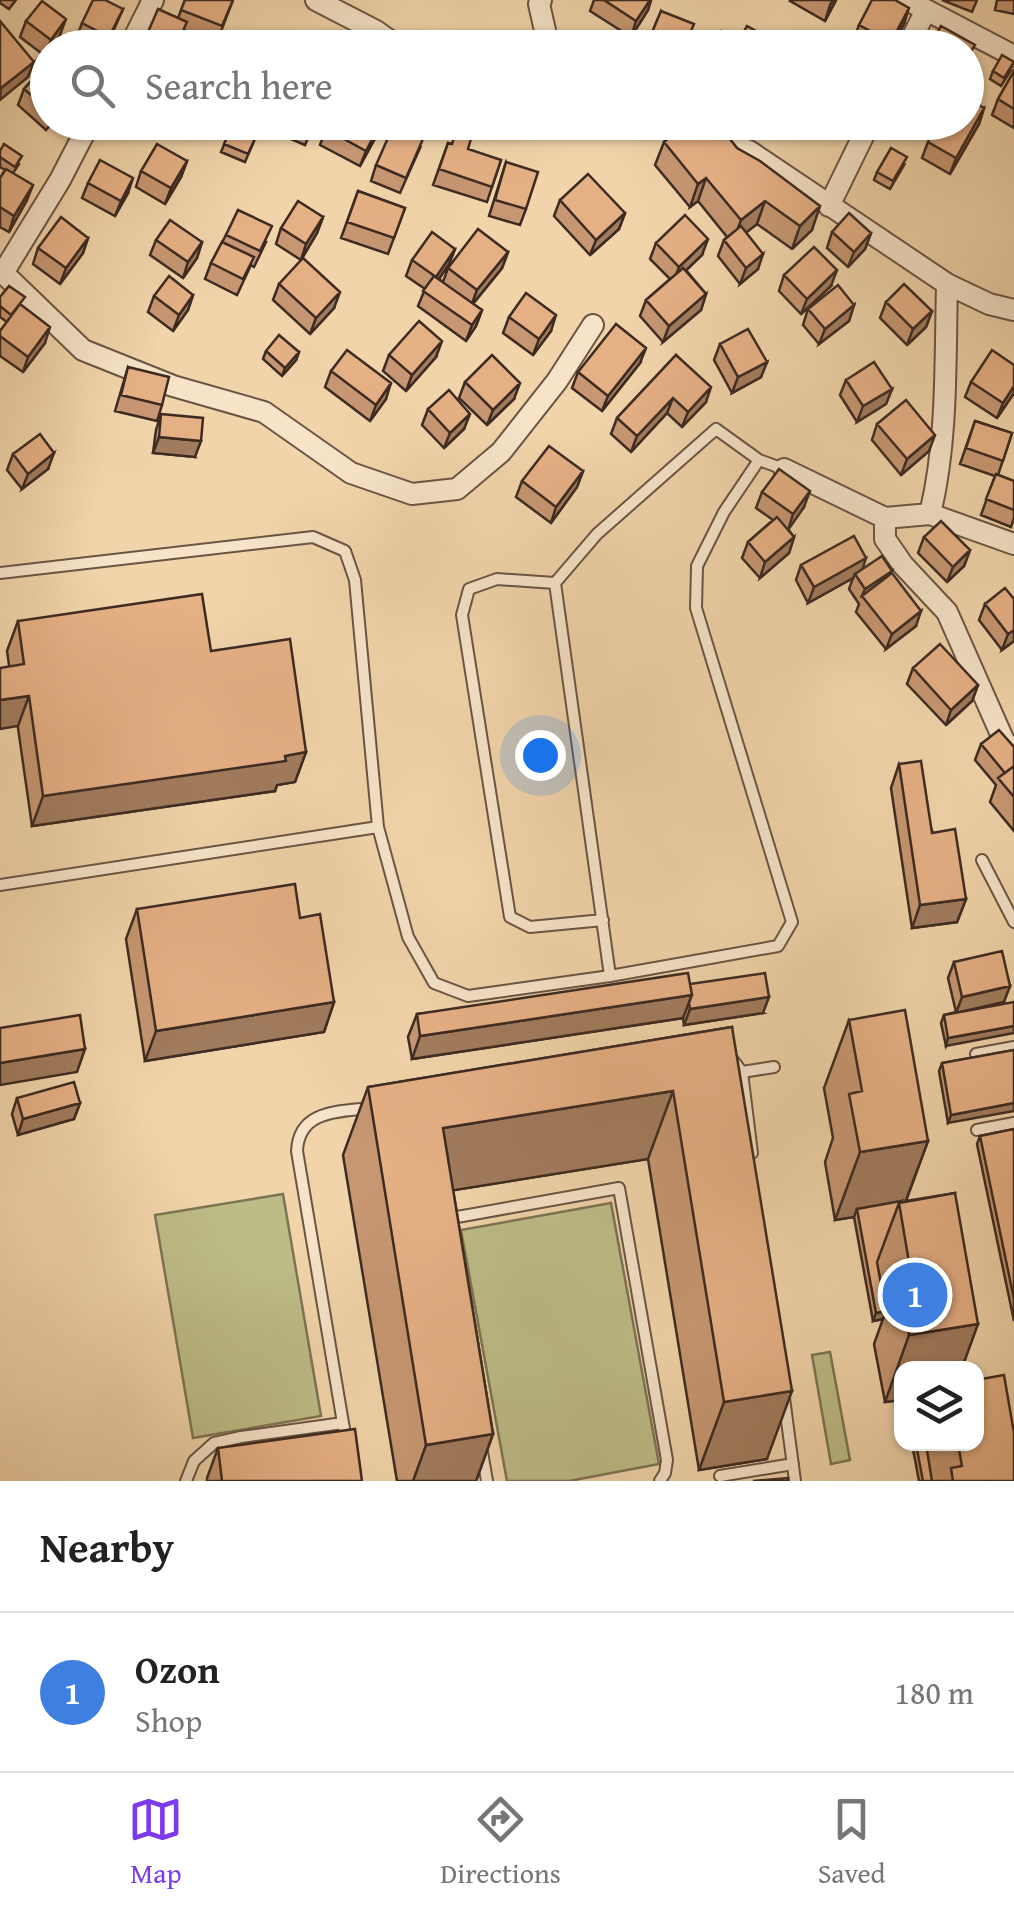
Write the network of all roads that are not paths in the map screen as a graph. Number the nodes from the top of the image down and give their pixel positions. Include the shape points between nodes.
1 (154, 0) edge
2 (316, 0) edge
3 (541, 0) edge
4 (917, 5) edge
5 (138, 30) edge
6 (376, 30) edge
7 (545, 30) edge
8 (911, 30) edge
9 (965, 30) edge
10 (984, 40) edge
11 (1014, 56) edge
12 (81, 140) edge
13 (722, 140) edge
14 (861, 140) edge
15 (829, 206) junction
16 (1, 271) edge
17 (947, 284) junction
18 (1014, 310) edge
19 (593, 325) dead end
20 (759, 460) junction
21 (784, 469) joint
22 (930, 514) junction
23 (885, 518) junction
24 (1014, 544) edge
25 (0, 573) edge
26 (556, 583) junction
27 (1014, 751) edge
28 (378, 828) junction
29 (982, 860) dead end
30 (0, 886) edge
31 (602, 920) junction
32 (1014, 922) edge
33 (610, 976) junction
34 (1014, 1047) edge
35 (976, 1054) edge
36 (719, 1055) edge
37 (774, 1067) dead end
38 (742, 1072) junction
39 (379, 1106) edge
40 (1014, 1124) edge
41 (977, 1130) dead end
42 (754, 1170) edge
43 (446, 1238) edge
44 (782, 1385) edge
45 (344, 1423) junction
46 (478, 1425) edge
47 (347, 1442) edge
48 (793, 1464) junction
49 (720, 1476) dead end
50 (186, 1481) edge
51 (487, 1481) edge
52 (660, 1481) edge
53 (795, 1481) edge

1 - 5 street
2 - 6 street
3 - 7 street
4 - 8 street
4 - 9 street
10 - 11 street
12 - 16 street
13 - 15 street via 750,151
14 - 15 street
15 - 17 street
16 - 19 street via 83,350 264,412 351,472 412,494 457,489 501,452
17 - 18 street
17 - 22 street via 938,481
20 - 21 lane
20 - 26 lane via 716,429 597,534
20 - 33 lane via 697,566 696,608 792,922 778,946
21 - 23 street
22 - 23 street
22 - 24 street
23 - 27 street via 885,540 947,612
25 - 28 lane via 313,536 345,551 356,580
26 - 31 lane
26 - 31 lane via 497,579 469,590 462,615 510,916 530,927
28 - 30 lane
28 - 33 lane via 408,938 434,982 468,996
29 - 32 lane
31 - 33 lane
34 - 35 lane
36 - 38 lane
37 - 38 lane
38 - 42 lane
39 - 45 lane via 323,1114 298,1140
40 - 41 lane
43 - 52 lane via 443,1220 618,1188 666,1460
44 - 48 lane
45 - 47 lane
45 - 50 lane via 214,1444 194,1461
46 - 51 lane
48 - 49 lane
48 - 53 lane

